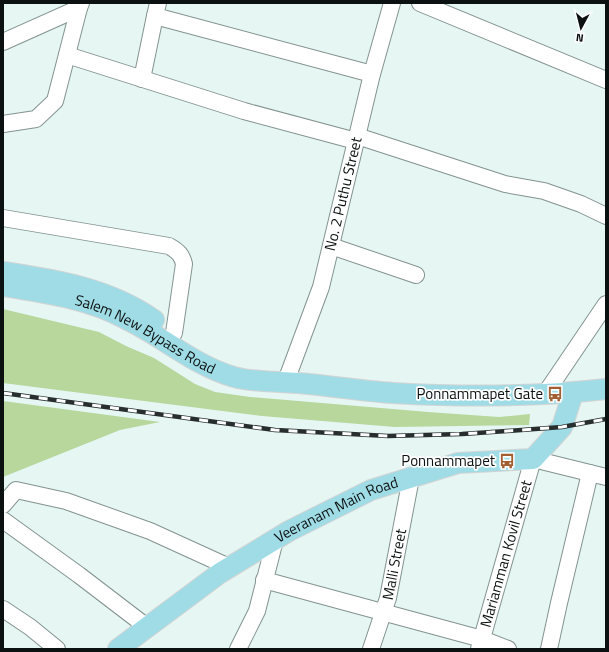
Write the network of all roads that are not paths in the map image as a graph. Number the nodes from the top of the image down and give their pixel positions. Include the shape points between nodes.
1 (392, 3) edge
2 (420, 3) edge
3 (80, 5) edge
4 (156, 10) edge
5 (3, 42) edge
6 (67, 55) junction
7 (372, 74) junction
8 (142, 79) junction
9 (606, 80) edge
10 (3, 124) edge
11 (356, 138) junction
12 (606, 216) edge
13 (3, 218) edge
14 (331, 246) junction
15 (3, 272) edge
16 (416, 276) dead end
17 (3, 286) edge
18 (606, 304) edge
19 (174, 334) junction
20 (286, 382) junction
21 (606, 389) edge
22 (573, 393) junction
23 (545, 394) junction
24 (533, 459) junction
25 (590, 473) junction
26 (606, 477) edge
27 (411, 478) junction
28 (3, 505) edge
29 (3, 520) edge
30 (274, 540) junction
31 (228, 568) junction
32 (264, 580) junction
33 (3, 609) edge
34 (384, 612) junction
35 (147, 627) junction
36 (480, 644) edge
37 (57, 649) edge
38 (118, 649) edge
39 (238, 649) edge
40 (370, 649) edge
41 (508, 649) edge
42 (550, 649) edge

1 - 7 street, No. 2 Puthu Street
2 - 9 street
3 - 5 street
3 - 6 street
4 - 7 street
4 - 8 street
6 - 8 street
6 - 10 street via 55,101 36,119
7 - 11 street, No. 2 Puthu Street
8 - 11 street via 244,111
11 - 12 street via 506,184 551,194
11 - 14 street, No. 2 Puthu Street
13 - 19 street via 169,246 177,251 183,257 184,264
14 - 16 street
14 - 20 street, No. 2 Puthu Street via 321,287
15 - 19 main road, Salem New Bypass Road via 78,286 110,296 130,304
17 - 20 main road, Salem New Bypass Road via 62,296 105,309 142,327 202,365 235,377
18 - 23 street
19 - 20 main road, Salem New Bypass Road via 212,357
20 - 23 main road, Salem New Bypass Road via 392,393
21 - 22 main road, Salem New Bypass Road
22 - 23 main road, Salem New Bypass Road
22 - 24 main road via 562,427
24 - 25 street
24 - 27 main road, Veeranam Main Road via 458,463
24 - 36 street, Mariamman Kovil Street
25 - 26 street
25 - 42 street
27 - 30 main road, Veeranam Main Road via 371,490
27 - 34 street, Malli Street
28 - 31 street via 16,490 66,501 150,531
29 - 35 street
30 - 31 main road, Veeranam Main Road
30 - 32 street
31 - 35 main road, Veeranam Main Road
32 - 34 street
32 - 39 street via 257,611
33 - 37 street
34 - 36 street
34 - 40 street, Malli Street
35 - 38 main road, Veeranam Main Road
36 - 41 street

